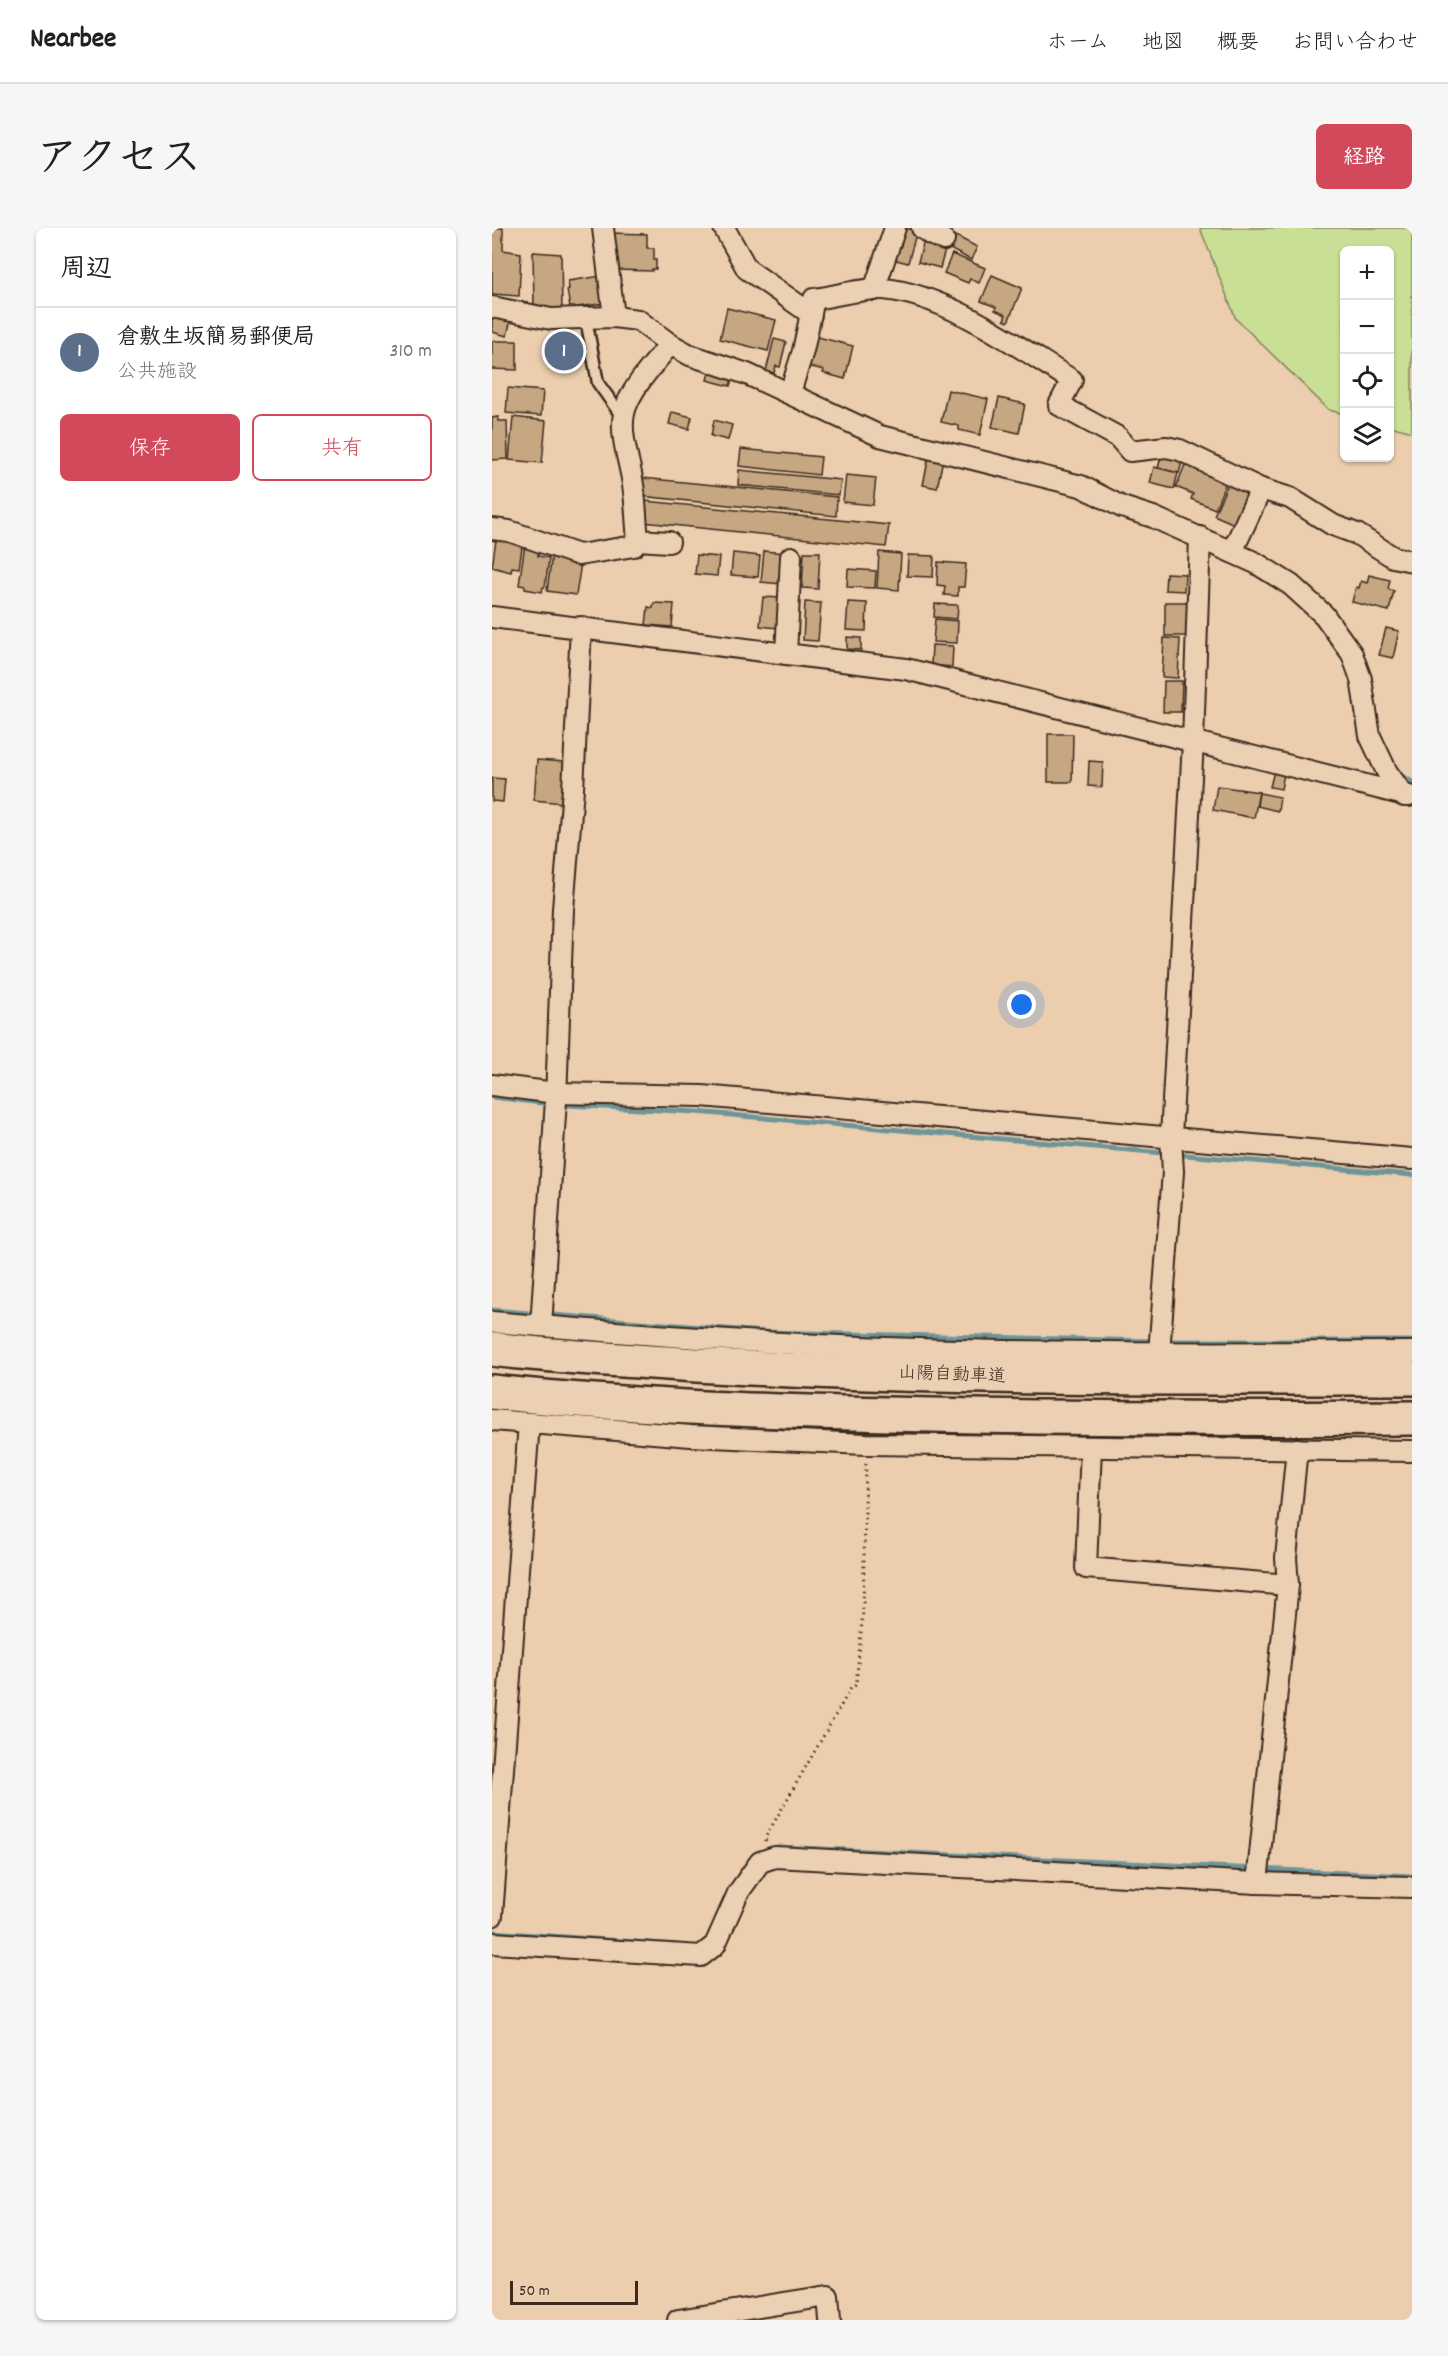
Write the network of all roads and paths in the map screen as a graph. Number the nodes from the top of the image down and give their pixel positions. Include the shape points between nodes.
1 (603, 228) edge
2 (724, 228) edge
3 (895, 228) edge
4 (922, 228) edge
5 (944, 240) dead end
6 (874, 290) junction
7 (492, 308) edge
8 (613, 312) junction
9 (811, 314) junction
10 (586, 319) junction
11 (670, 344) junction
12 (793, 388) junction
13 (623, 418) junction
14 (1261, 489) junction
15 (492, 529) edge
16 (1200, 537) junction
17 (638, 540) junction
18 (669, 542) dead end
19 (1234, 548) junction
20 (791, 557) dead end
21 (1412, 561) edge
22 (492, 617) edge
23 (581, 627) junction
24 (786, 654) junction
25 (1193, 742) junction
26 (1408, 796) edge
27 (492, 1085) edge
28 (555, 1100) junction
29 (1171, 1147) junction
30 (1412, 1159) edge
31 (541, 1318) junction
32 (492, 1322) edge
33 (1160, 1344) junction
34 (492, 1349) edge
35 (1412, 1352) edge
36 (1412, 1378) edge
37 (492, 1392) edge
38 (1412, 1418) edge
39 (492, 1420) edge
40 (529, 1423) junction
41 (866, 1444) junction
42 (1091, 1447) junction
43 (1297, 1449) junction
44 (1412, 1451) edge
45 (1288, 1585) junction
46 (767, 1844) dead end
47 (1258, 1874) junction
48 (1412, 1887) edge
49 (492, 1916) edge
50 (492, 1943) edge
51 (678, 2320) edge
52 (830, 2320) edge

1 - 8 street
2 - 9 street via 747,269
3 - 6 street
4 - 5 street
6 - 9 street via 814,299
6 - 14 street via 911,294 959,313 1072,380 1059,405 1118,436 1130,451 1166,447 1180,450
7 - 10 street via 551,318
8 - 10 street
8 - 11 street via 638,320
9 - 12 street
10 - 13 lane via 598,382
11 - 12 street via 690,355
11 - 13 street via 634,392
12 - 16 street via 880,436 1081,486 1122,507
13 - 17 street
14 - 19 street
14 - 21 street via 1290,498 1393,557
15 - 17 street via 579,555 634,546
16 - 19 street
16 - 25 street
17 - 18 street
19 - 26 street via 1291,585 1324,615 1352,654 1361,679 1370,736 1387,772
20 - 24 street
22 - 23 street
23 - 24 street
23 - 28 street
24 - 25 street via 906,669
25 - 26 street
25 - 29 street
27 - 28 street
28 - 29 street via 702,1096
28 - 31 street
29 - 30 street
29 - 33 street
31 - 32 street
31 - 33 street via 827,1345 957,1350
33 - 35 street
34 - 36 highway, 山陽自動車道 via 789,1371 1013,1377
37 - 38 highway via 741,1410 1025,1418
39 - 40 street
40 - 41 street
40 - 49 street
41 - 42 street
41 - 46 path via 863,1611 856,1685 765,1838
42 - 43 street
42 - 45 street via 1086,1568
43 - 44 street
43 - 45 street via 1286,1558
45 - 47 street
47 - 48 street
47 - 50 street via 775,1857 760,1862 738,1893 715,1945 701,1956
51 - 52 street via 828,2296

